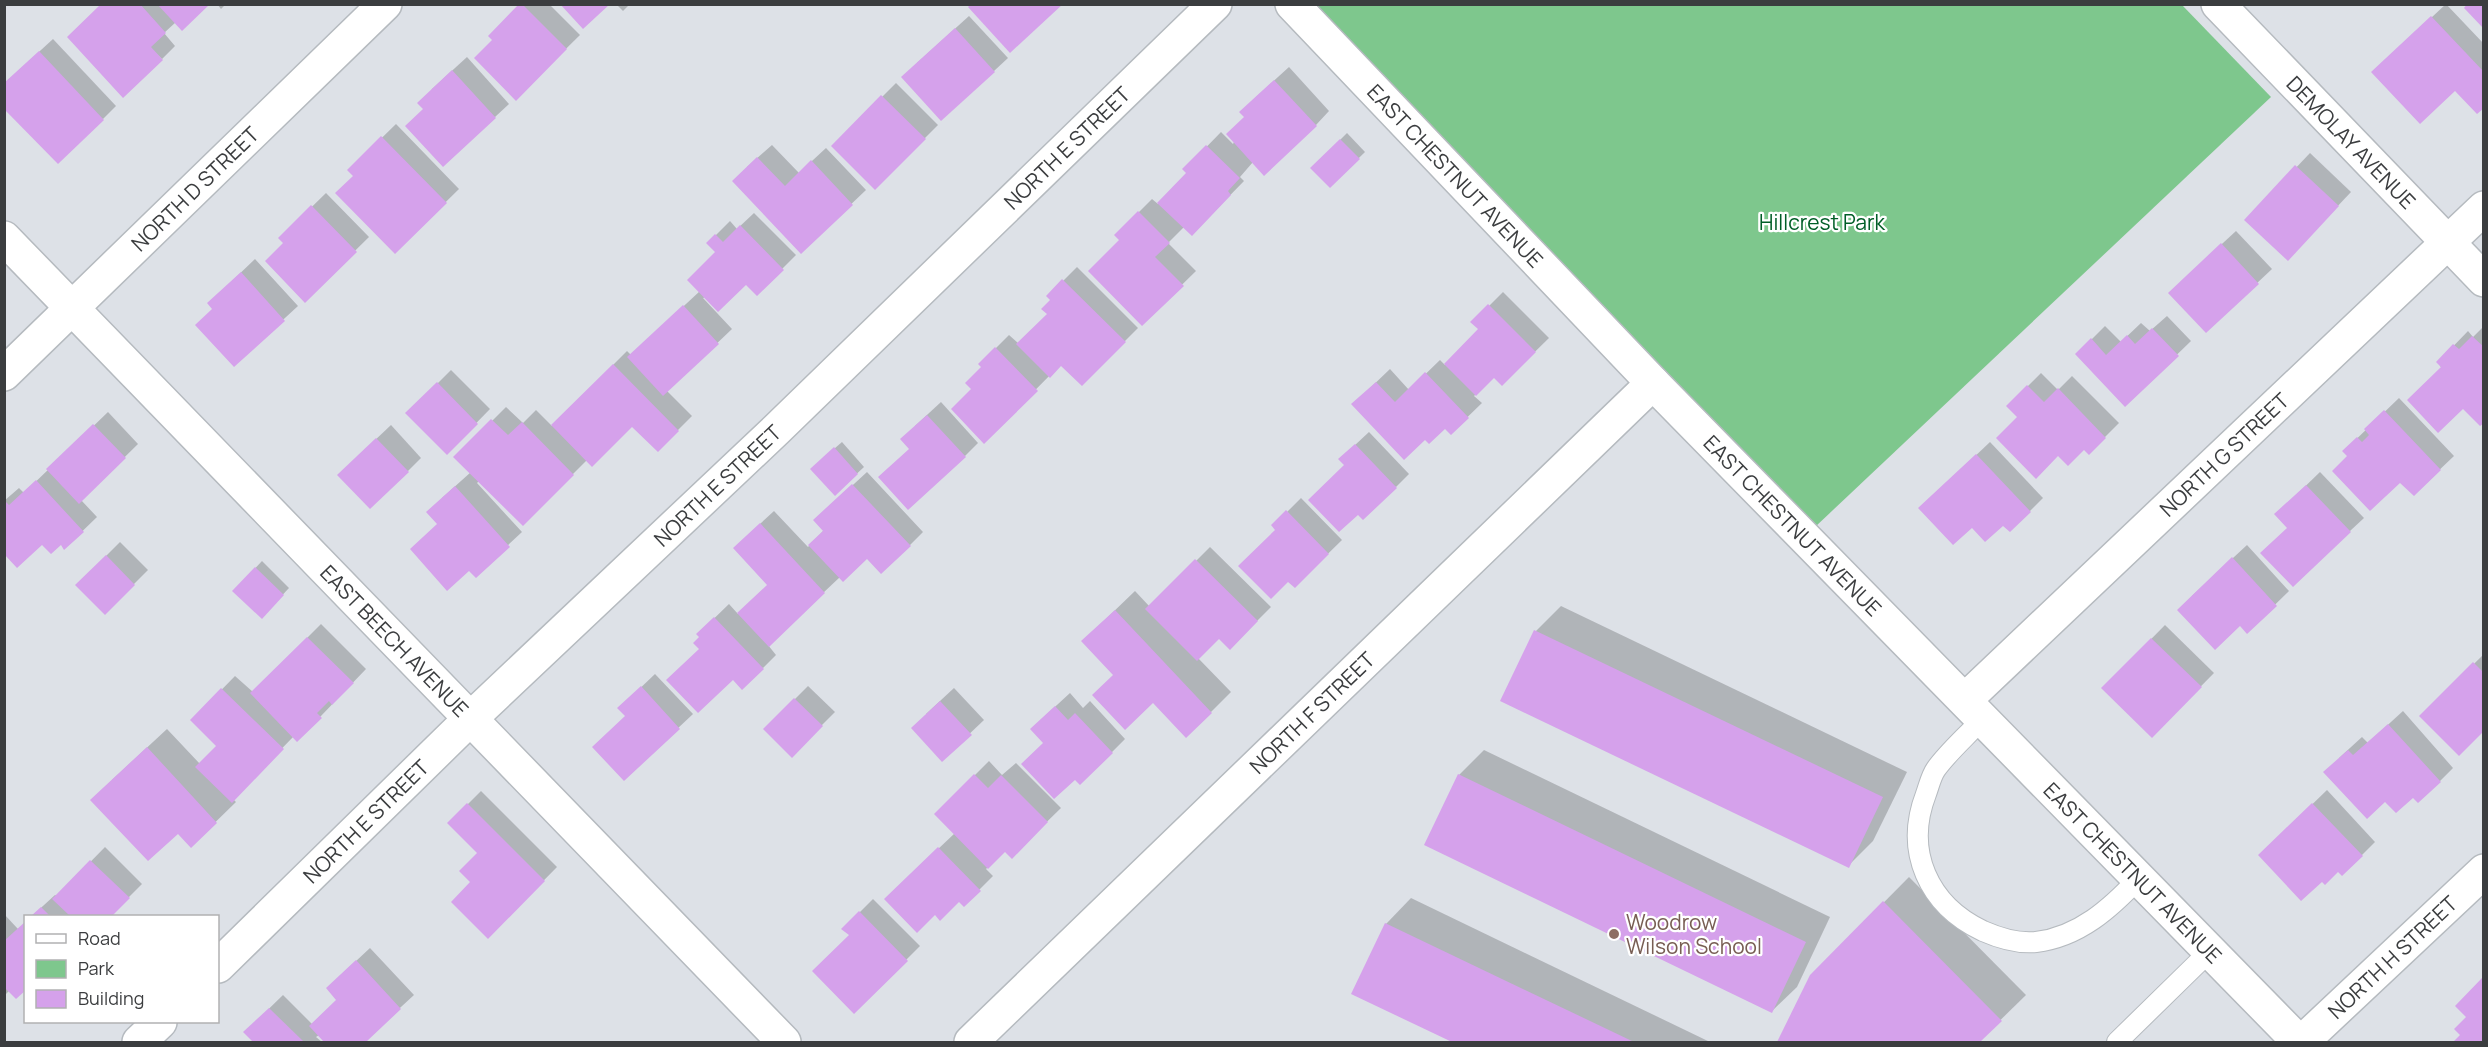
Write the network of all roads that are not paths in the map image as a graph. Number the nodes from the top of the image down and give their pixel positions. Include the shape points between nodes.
1 (385, 4) edge
2 (1215, 4) edge
3 (1292, 4) edge
4 (2218, 4) edge
5 (2484, 208) edge
6 (4, 238) edge
7 (2448, 242) junction
8 (2484, 280) edge
9 (72, 308) junction
10 (4, 374) edge
11 (1653, 382) junction
12 (1974, 709) junction
13 (470, 719) junction
14 (2484, 871) edge
15 (2139, 878) junction
16 (2210, 951) junction
17 (219, 965) edge
18 (159, 1023) edge
19 (139, 1042) edge
20 (784, 1042) edge
21 (971, 1042) edge
22 (2116, 1042) edge
23 (2301, 1042) edge

1 - 9 street, NORTH D STREET
2 - 13 street, NORTH E STREET via 776,430
3 - 11 street, EAST CHESTNUT AVENUE
4 - 7 street, DEMOLAY AVENUE
5 - 7 street, NORTH G STREET
6 - 9 street, EAST BEECH AVENUE
7 - 8 street, DEMOLAY AVENUE
7 - 12 street, NORTH G STREET
9 - 10 street, NORTH D STREET
9 - 13 street, EAST BEECH AVENUE
11 - 12 street, EAST CHESTNUT AVENUE
11 - 21 street, NORTH F STREET
12 - 15 street, EAST CHESTNUT AVENUE
12 - 15 lane via 1935,770 1918,816 1917,844 1930,885 1948,909 2001,939 2035,942 2065,935 2091,922
13 - 17 street, NORTH E STREET
13 - 20 street, EAST BEECH AVENUE
14 - 23 street, NORTH H STREET
15 - 16 street, EAST CHESTNUT AVENUE
16 - 22 lane
16 - 23 street, EAST CHESTNUT AVENUE
18 - 19 street

